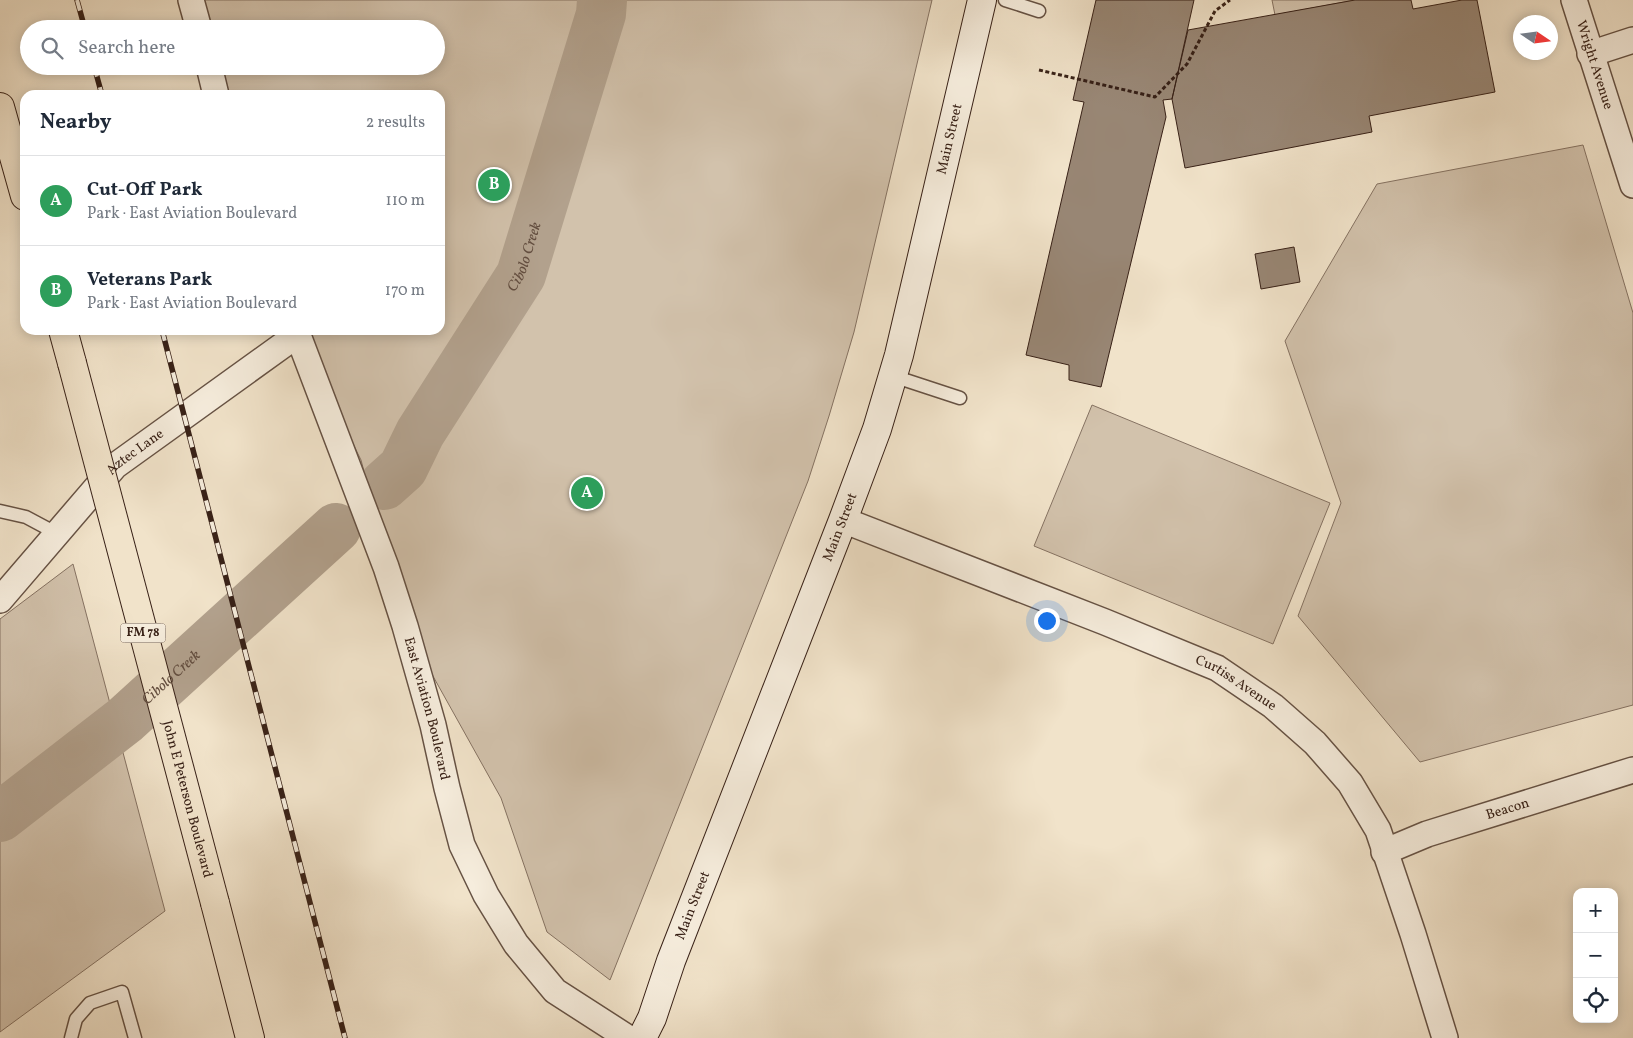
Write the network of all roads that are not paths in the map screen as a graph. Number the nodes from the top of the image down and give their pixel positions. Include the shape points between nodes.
1 (191, 0) edge
2 (982, 0) edge
3 (1005, 0) edge
4 (1574, 0) edge
5 (1039, 11) dead end
6 (196, 20) edge
7 (1633, 40) edge
8 (1590, 54) junction
9 (211, 75) edge
10 (215, 90) edge
11 (1, 114) edge
12 (20, 179) edge
13 (1633, 185) edge
14 (64, 335) edge
15 (293, 335) edge
16 (298, 335) edge
17 (893, 376) junction
18 (960, 398) dead end
19 (0, 511) edge
20 (843, 520) junction
21 (56, 534) junction
22 (0, 600) edge
23 (1633, 770) edge
24 (1384, 852) junction
25 (71, 1038) edge
26 (135, 1038) edge
27 (250, 1038) edge
28 (628, 1038) edge
29 (642, 1038) edge
30 (1445, 1038) edge

1 - 6 street
2 - 17 main road, Main Street
3 - 5 lane
4 - 8 street, Wright Avenue
7 - 8 street
8 - 13 street, Wright Avenue
9 - 10 street
11 - 12 main road
14 - 27 main road, John E Peterson Boulevard / FM 78, bridge
15 - 21 street, Aztec Lane via 115,466
16 - 28 street, East Aviation Boulevard via 400,609 462,845 486,895 516,944 555,991
17 - 18 lane
17 - 20 main road, Main Street
19 - 21 lane via 26,517
20 - 24 street, Curtiss Avenue via 1217,668 1273,706 1314,743 1350,783 1378,830
20 - 29 main road, Main Street
21 - 22 street, Aztec Lane
23 - 24 street, Beacon via 1427,834
24 - 30 street, Curtiss Avenue
25 - 26 lane via 76,1019 90,1003 122,992

